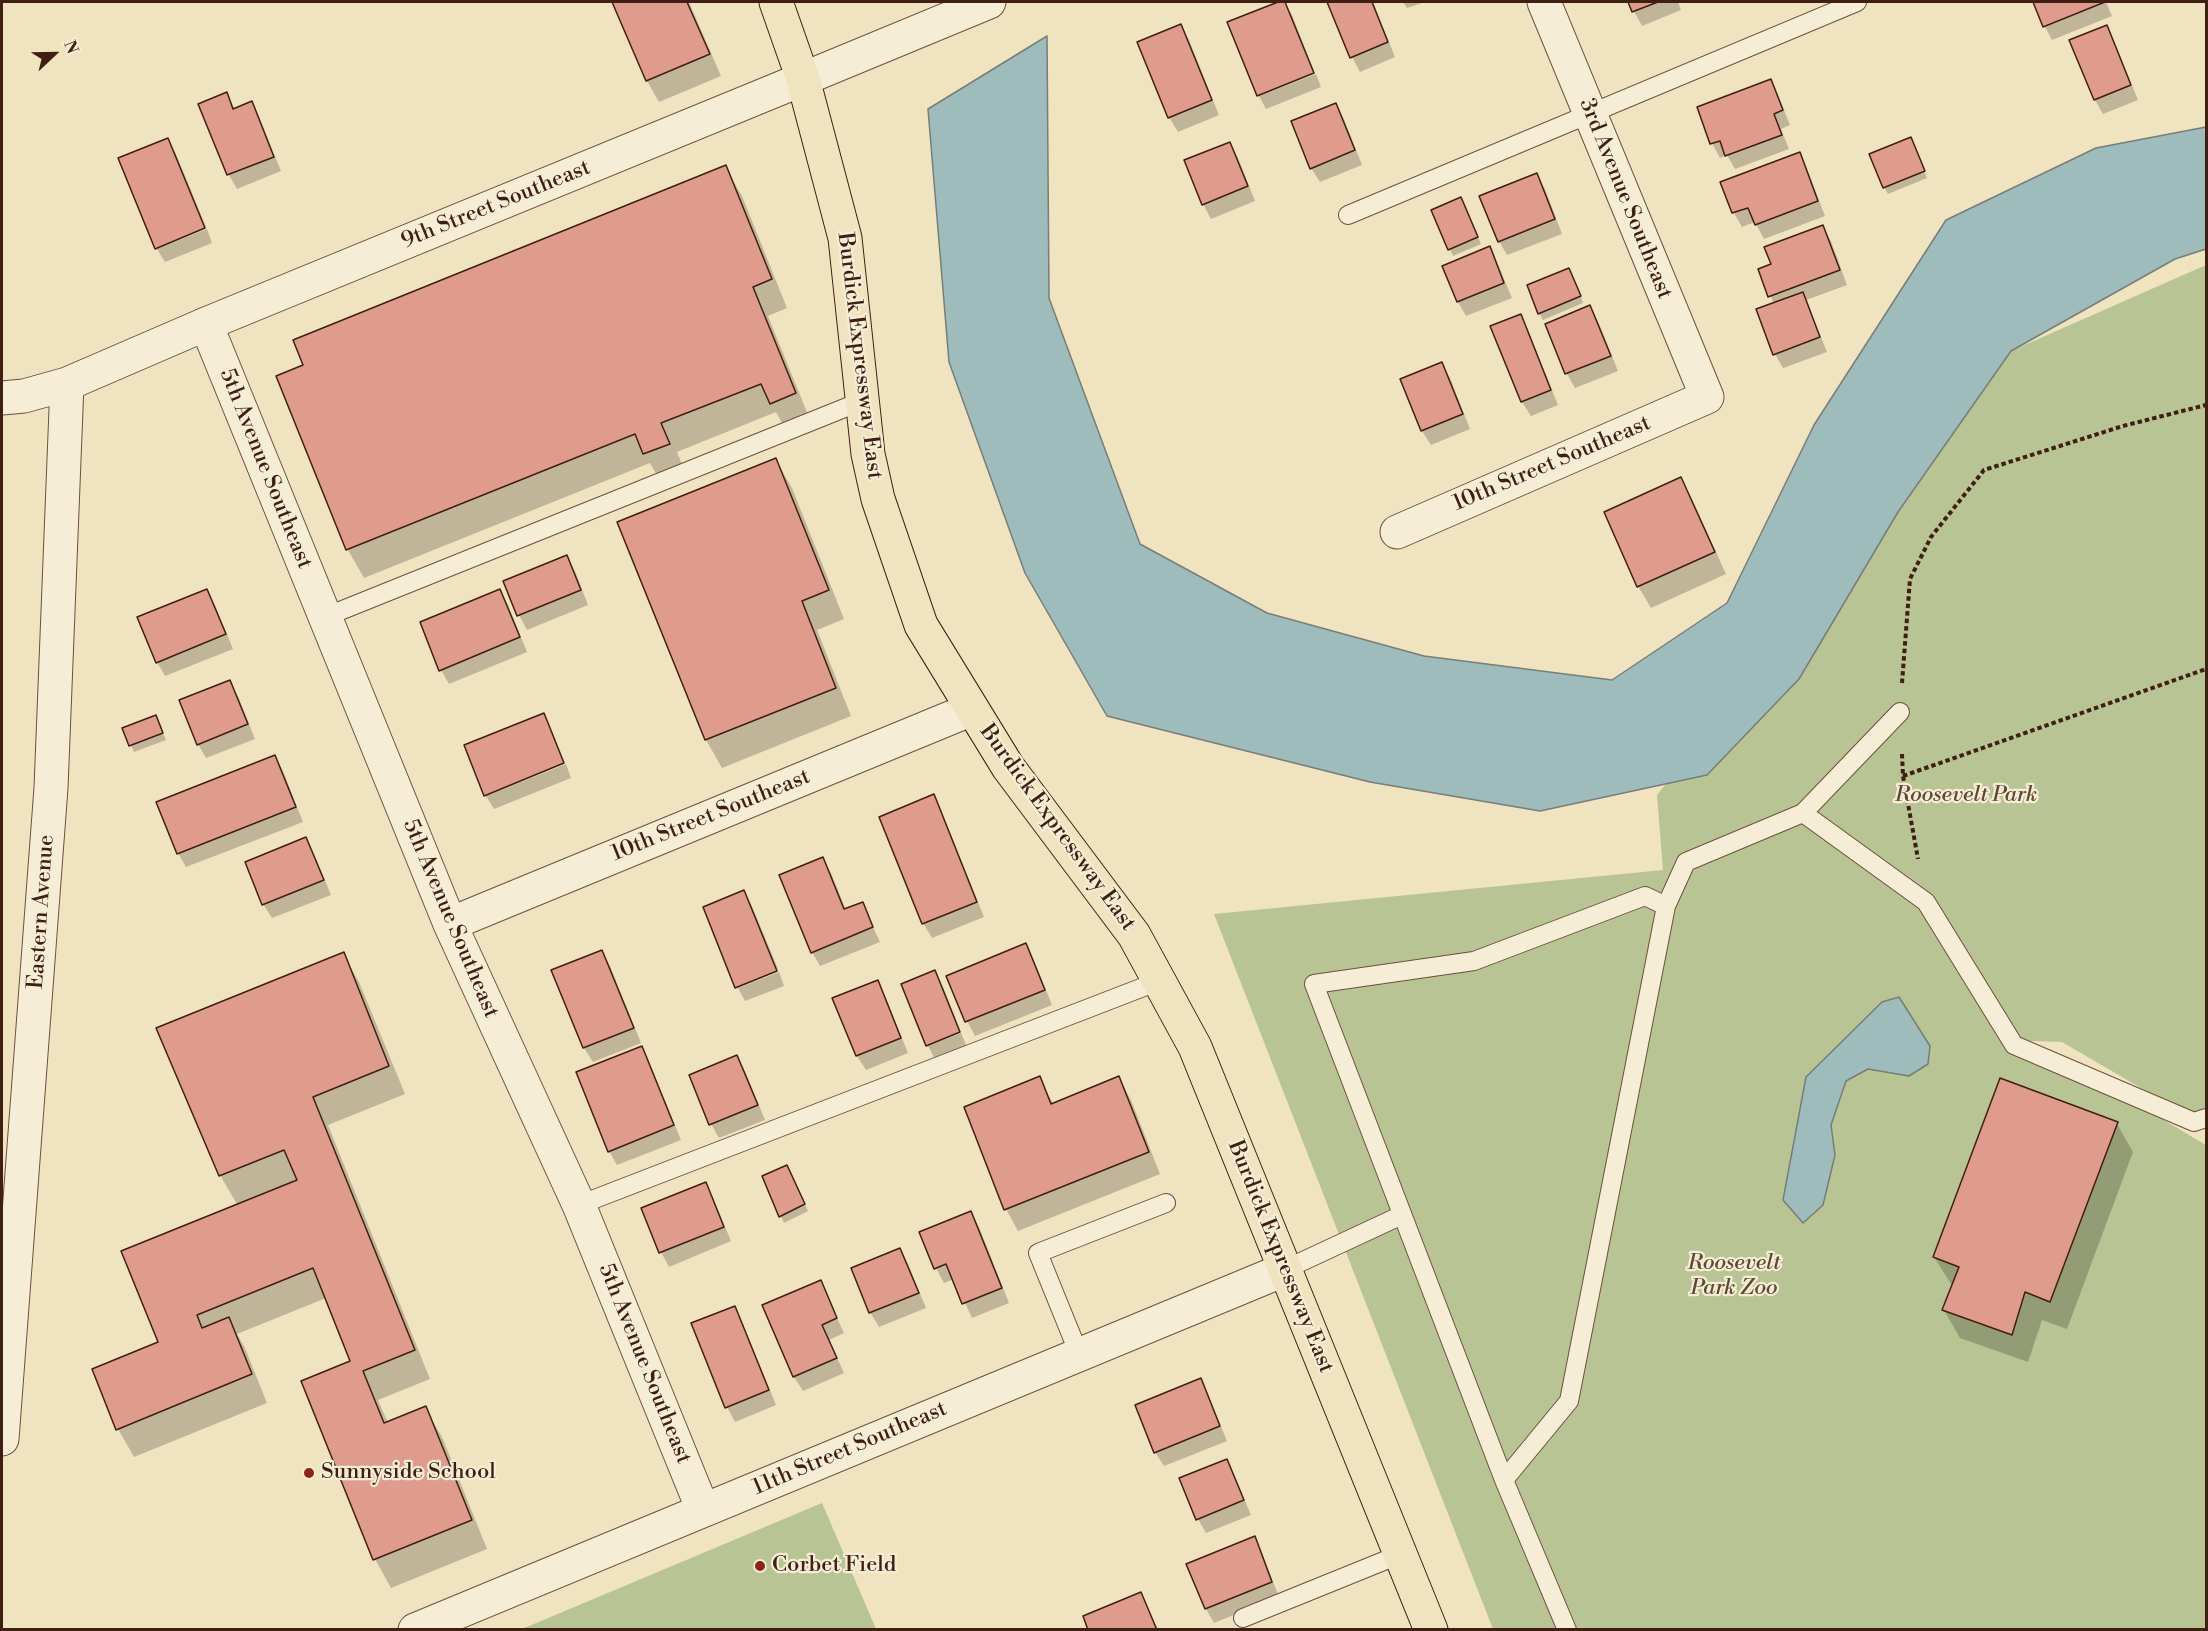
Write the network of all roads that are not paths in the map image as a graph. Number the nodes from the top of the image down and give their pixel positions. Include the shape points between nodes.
1 (776, 2) edge
2 (989, 2) edge
3 (1544, 2) edge
4 (1857, 2) edge
5 (803, 79) junction
6 (1590, 112) junction
7 (1348, 215) dead end
8 (206, 324) junction
9 (67, 384) junction
10 (1707, 397) joint
11 (2, 398) edge
12 (862, 400) junction
13 (1397, 532) dead end
14 (326, 616) junction
15 (972, 709) junction
16 (1900, 712) road end
17 (1803, 813) junction
18 (1666, 906) junction
19 (450, 924) junction
20 (1159, 981) junction
21 (2206, 1118) edge
22 (1166, 1203) dead end
23 (579, 1206) junction
24 (1402, 1215) junction
25 (1286, 1269) junction
26 (1079, 1354) junction
27 (2, 1438) edge
28 (1504, 1480) junction
29 (703, 1510) junction
30 (1401, 1554) junction
31 (1243, 1618) dead end
32 (415, 1629) edge
33 (1431, 1629) edge
34 (1567, 1629) edge

1 - 5 main road, Burdick Expressway East
2 - 5 street, 9th Street Southeast
3 - 6 street, 3rd Avenue Southeast
4 - 6 lane
5 - 8 street, 9th Street Southeast
5 - 12 main road, Burdick Expressway East via 845,238
6 - 7 lane
6 - 10 street, 3rd Avenue Southeast
8 - 9 street, 9th Street Southeast
8 - 14 street, 5th Avenue Southeast
9 - 11 street, 9th Street Southeast
9 - 27 street, Eastern Avenue via 51,788
10 - 13 street, 10th Street Southeast
12 - 14 lane
12 - 15 main road, Burdick Expressway East via 878,499 921,625
14 - 19 street, 5th Avenue Southeast
15 - 19 street, 10th Street Southeast
15 - 20 main road, Burdick Expressway East via 1008,767 1134,935
16 - 17 lane
17 - 18 lane via 1686,862
17 - 21 lane via 1926,902 2014,1045 2194,1122
18 - 24 lane via 1645,896 1474,961 1314,984
18 - 28 lane via 1569,1401
19 - 23 street, 5th Avenue Southeast
20 - 23 lane
20 - 25 main road, Burdick Expressway East via 1195,1047
22 - 26 lane via 1038,1253
23 - 29 street, 5th Avenue Southeast
24 - 25 lane
24 - 28 lane
25 - 26 street, 11th Street Southeast
25 - 30 main road, Burdick Expressway East
26 - 29 street, 11th Street Southeast
28 - 34 lane
29 - 32 street, 11th Street Southeast
30 - 31 lane
30 - 33 main road, Burdick Expressway East

